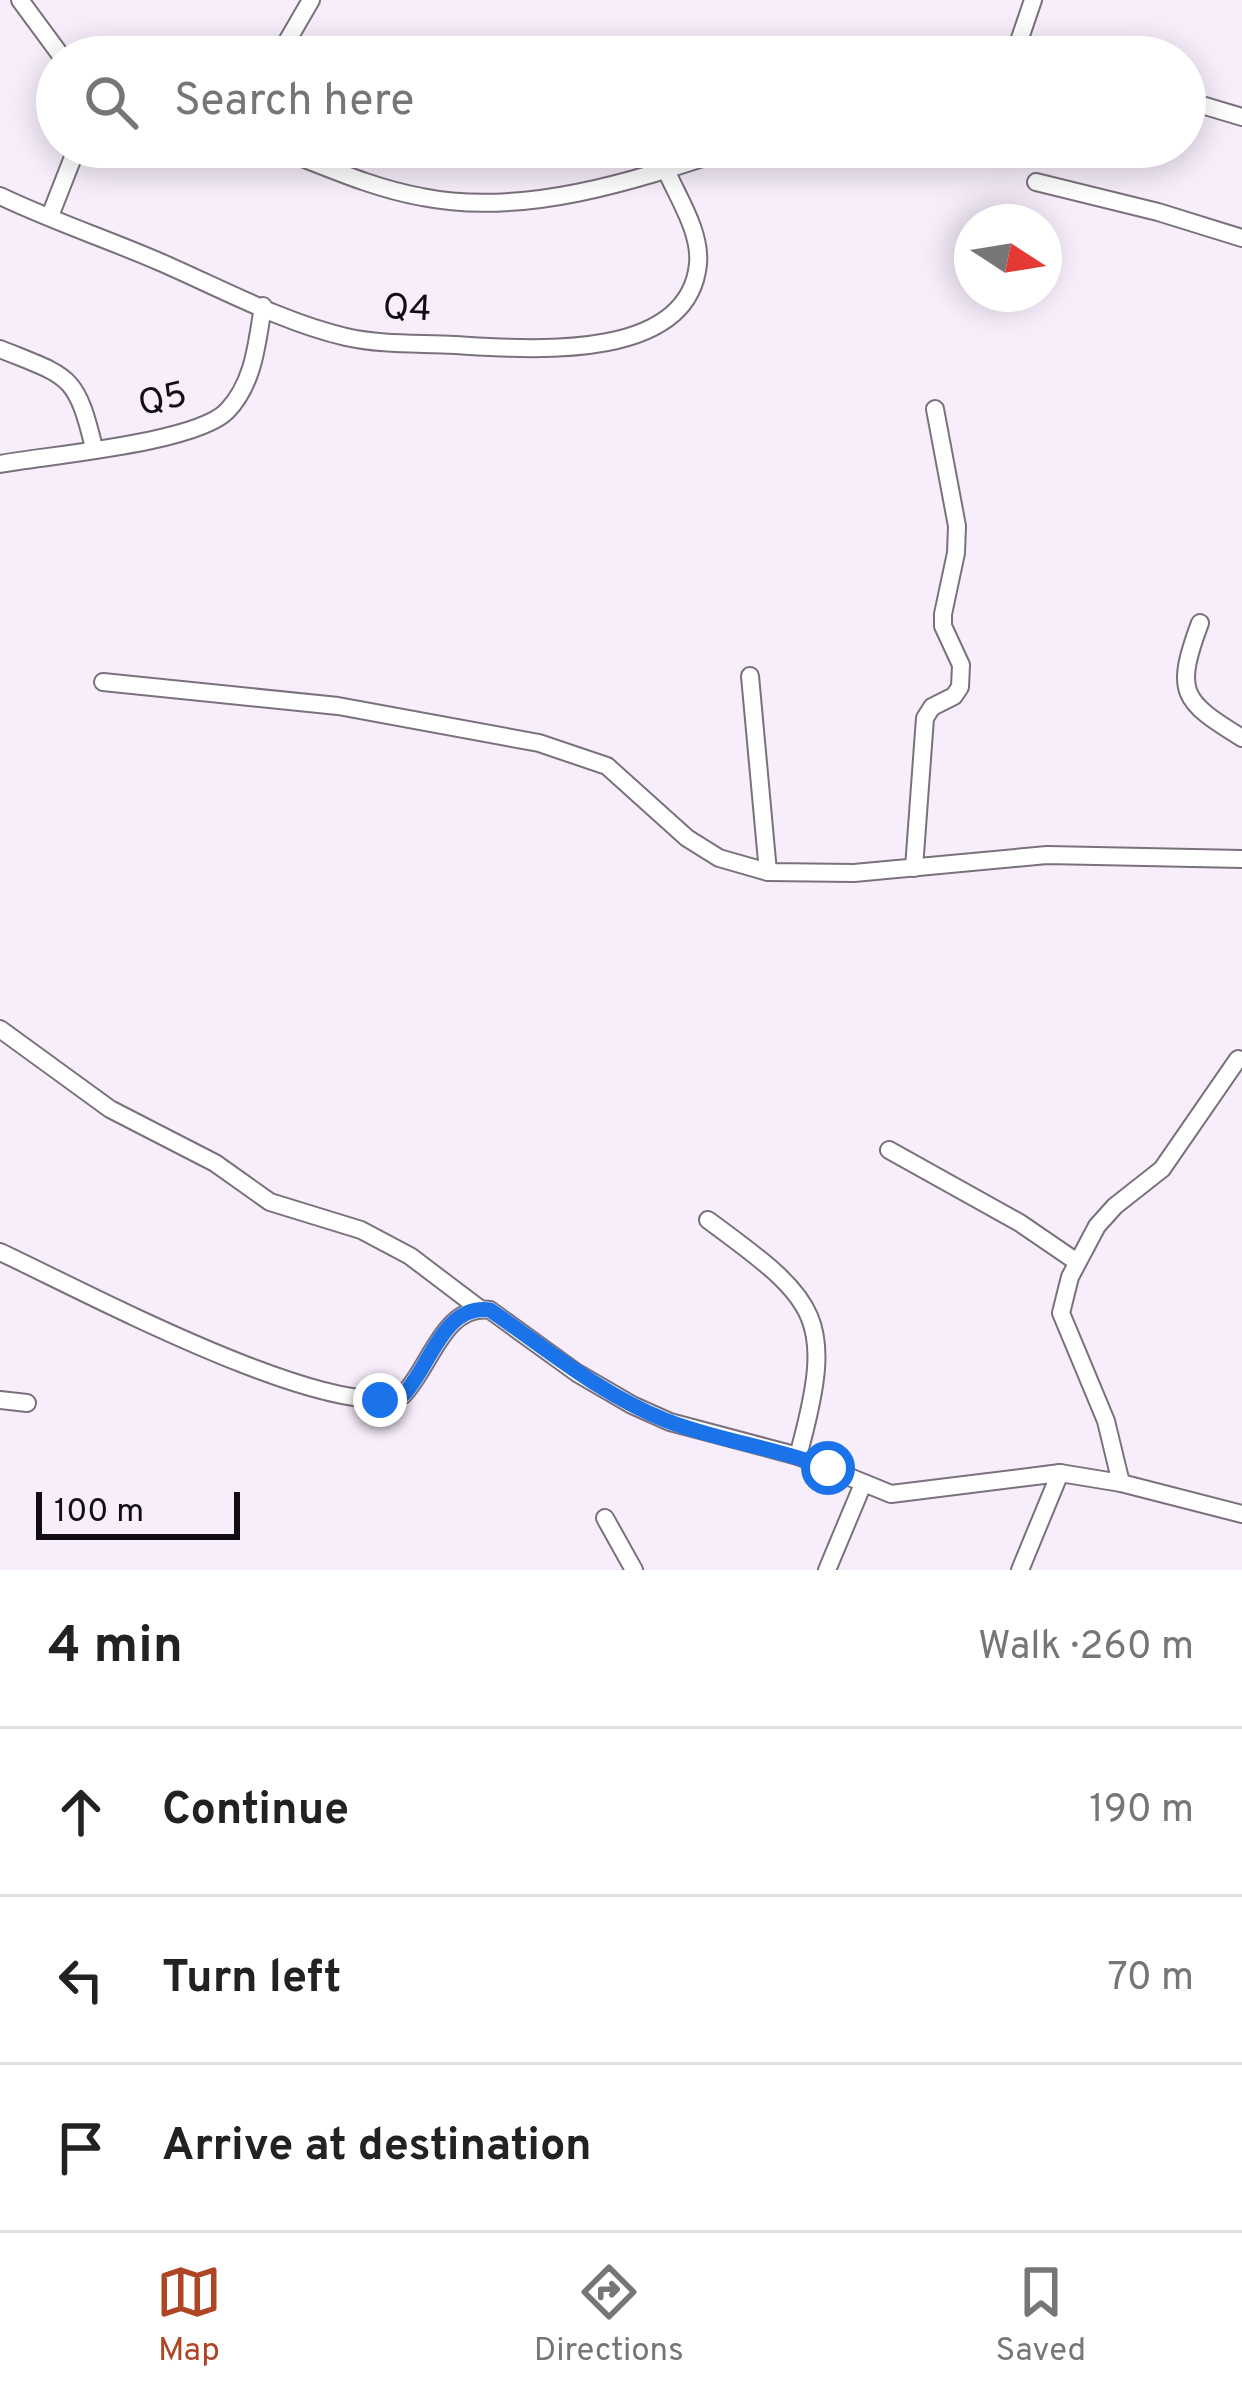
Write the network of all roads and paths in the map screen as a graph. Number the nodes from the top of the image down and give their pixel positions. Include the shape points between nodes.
1 (20, 0) edge
2 (311, 0) edge
3 (1033, 0) edge
4 (47, 36) edge
5 (290, 36) edge
6 (1021, 36) edge
7 (1206, 106) edge
8 (1242, 117) edge
9 (69, 168) edge
10 (331, 168) edge
11 (672, 168) edge
12 (666, 170) junction
13 (1036, 182) dead end
14 (0, 196) edge
15 (50, 216) junction
16 (1242, 238) edge
17 (263, 306) junction
18 (0, 349) edge
19 (935, 409) dead end
20 (94, 448) junction
21 (0, 464) edge
22 (1200, 623) dead end
23 (750, 676) dead end
24 (103, 682) dead end
25 (1242, 738) edge
26 (1242, 859) edge
27 (914, 868) junction
28 (768, 872) junction
29 (0, 1029) edge
30 (1238, 1060) dead end
31 (889, 1150) dead end
32 (708, 1220) dead end
33 (0, 1252) edge
34 (1077, 1262) junction
35 (480, 1309) junction
36 (0, 1400) edge
37 (27, 1402) dead end
38 (798, 1456) junction
39 (1060, 1473) junction
40 (1121, 1483) junction
41 (863, 1484) junction
42 (1242, 1514) edge
43 (605, 1518) dead end
44 (634, 1570) edge
45 (827, 1570) edge
46 (1020, 1570) edge

1 - 4 street
2 - 5 street
3 - 6 street
7 - 8 street
9 - 15 street
10 - 12 street via 452,201 536,198
11 - 12 street
12 - 17 street, Q4 via 696,241 698,266 677,312 633,335 543,349 364,340
13 - 16 street
14 - 15 street, Q4
15 - 17 street, Q4
17 - 20 street, Q5 via 248,380 228,411 173,436
18 - 20 street via 73,384
19 - 27 street via 957,526 943,626 962,676 954,696 925,718
20 - 21 street, Q5
22 - 25 street via 1188,694 1197,710
23 - 28 street
24 - 28 street via 338,706 539,743 607,766 687,838 719,858
26 - 27 street via 1048,855
27 - 28 street
29 - 35 street via 110,1109 271,1202 361,1230 410,1256
30 - 34 street via 1172,1156 1114,1205
31 - 34 street
32 - 38 street via 792,1286 813,1324 818,1366
33 - 35 street via 198,1348 380,1400 403,1395 458,1316
34 - 40 street via 1061,1313 1106,1421
35 - 38 street via 632,1405
36 - 37 street
38 - 41 street
39 - 40 street
39 - 41 street via 906,1495
39 - 46 street
40 - 42 street
41 - 45 street
43 - 44 street

